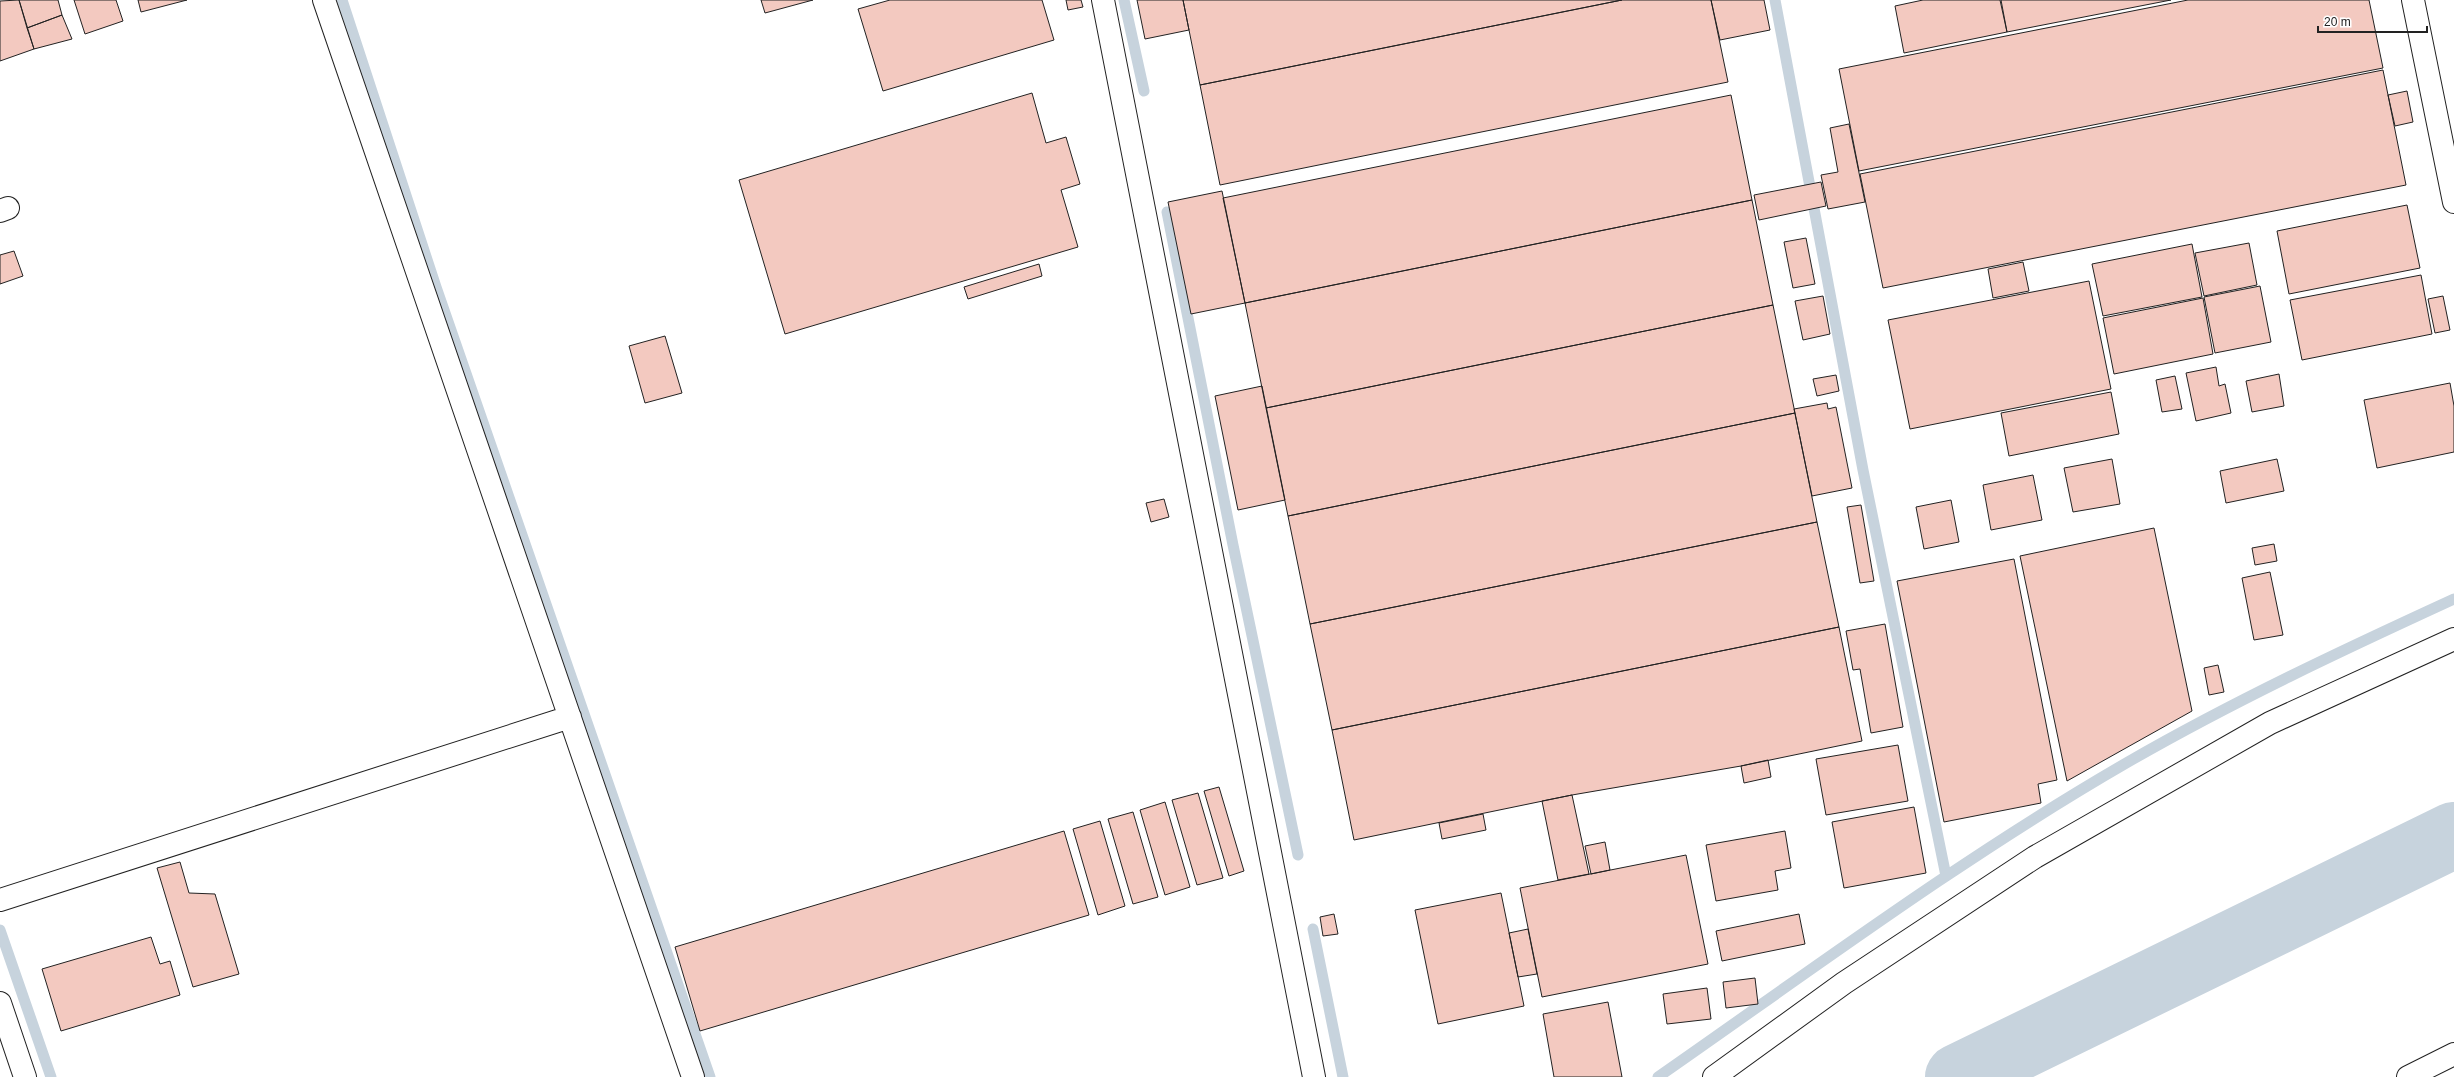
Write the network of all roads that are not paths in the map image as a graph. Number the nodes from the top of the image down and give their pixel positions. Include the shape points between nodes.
1 (324, 0) edge
2 (1103, 0) edge
3 (2413, 0) edge
4 (2454, 202) edge
5 (2454, 639) edge
6 (570, 717) junction
7 (0, 900) edge
8 (0, 1003) edge
9 (2454, 1054) edge
10 (26, 1077) edge
11 (693, 1077) edge
12 (1314, 1077) edge
13 (1714, 1077) edge
14 (2408, 1077) edge

1 - 6 street
2 - 12 street
3 - 4 street
5 - 13 street via 2270,723 2035,857 1844,982
6 - 7 street
6 - 11 street
8 - 10 street
9 - 14 street

